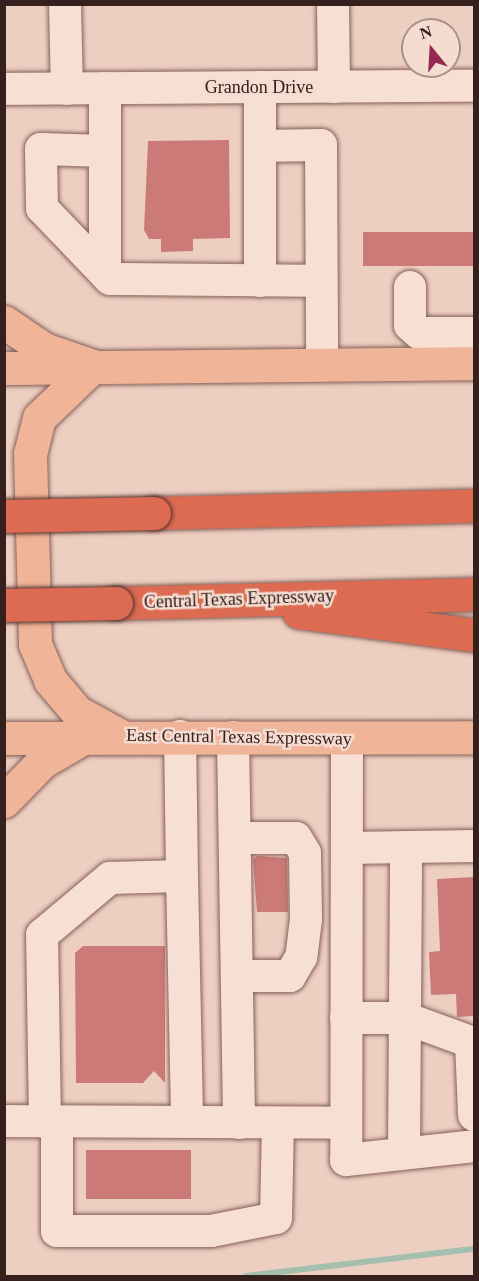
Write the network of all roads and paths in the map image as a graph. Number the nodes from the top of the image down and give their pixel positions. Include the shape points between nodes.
1 (65, 4) edge
2 (333, 4) edge
3 (4, 66) edge
4 (474, 86) edge
5 (260, 87) junction
6 (334, 87) junction
7 (105, 88) junction
8 (55, 89) junction
9 (4, 90) edge
10 (260, 146) junction
11 (105, 151) junction
12 (105, 273) junction
13 (321, 280) junction
14 (261, 281) junction
15 (410, 287) dead end
16 (4, 322) edge
17 (474, 333) edge
18 (419, 348) junction
19 (474, 363) edge
20 (322, 364) junction
21 (93, 366) junction
22 (4, 368) edge
23 (474, 506) edge
24 (4, 516) edge
25 (474, 594) edge
26 (217, 599) junction
27 (4, 606) edge
28 (474, 635) edge
29 (119, 735) junction
30 (87, 736) junction
31 (180, 736) junction
32 (233, 737) junction
33 (474, 737) edge
34 (4, 738) edge
35 (347, 738) junction
36 (4, 801) edge
37 (235, 838) junction
38 (474, 846) edge
39 (406, 847) junction
40 (347, 848) junction
41 (182, 876) junction
42 (237, 976) junction
43 (346, 1018) junction
44 (405, 1018) junction
45 (474, 1115) edge
46 (4, 1121) edge
47 (51, 1122) junction
48 (187, 1122) junction
49 (239, 1123) junction
50 (278, 1123) junction
51 (346, 1123) junction
52 (474, 1146) edge
53 (404, 1154) junction

1 - 8 street
2 - 6 street
3 - 8 street
4 - 6 street, Grandon Drive
5 - 6 street, Grandon Drive
5 - 7 street, Grandon Drive
5 - 10 street
7 - 8 street, Grandon Drive
7 - 11 street
8 - 9 street, Grandon Drive
10 - 13 street via 321,145
10 - 14 street
11 - 12 street
11 - 12 street via 41,148 42,208
12 - 14 street via 124,281
13 - 14 street
13 - 20 street
15 - 18 street via 410,326
16 - 21 main road via 44,349
17 - 18 street
18 - 19 main road
18 - 20 main road
20 - 21 main road
21 - 22 main road
21 - 29 main road via 39,418 30,453 35,644 50,680 77,712
23 - 24 highway, bridge
25 - 26 highway, Central Texas Expressway
26 - 27 highway, Central Texas Expressway, bridge
26 - 28 highway
29 - 30 main road, East Central Texas Expressway
29 - 31 main road, East Central Texas Expressway
30 - 34 main road, East Central Texas Expressway
30 - 36 main road via 42,762
31 - 32 main road, East Central Texas Expressway
31 - 41 street
32 - 35 main road, East Central Texas Expressway
32 - 37 street
33 - 35 main road, East Central Texas Expressway
35 - 40 street
37 - 42 street
37 - 42 street via 296,838 305,853 306,908 301,957 290,976
38 - 39 street
39 - 40 street
39 - 44 street
40 - 43 street
41 - 47 street via 110,878 42,935
41 - 48 street
42 - 49 street
43 - 44 street
43 - 51 street
44 - 45 street via 471,1042
44 - 53 street
46 - 47 street
47 - 48 street
47 - 50 street via 57,1231 211,1231 276,1218
48 - 49 street
49 - 50 street
50 - 51 street
51 - 53 street via 346,1160
52 - 53 street

